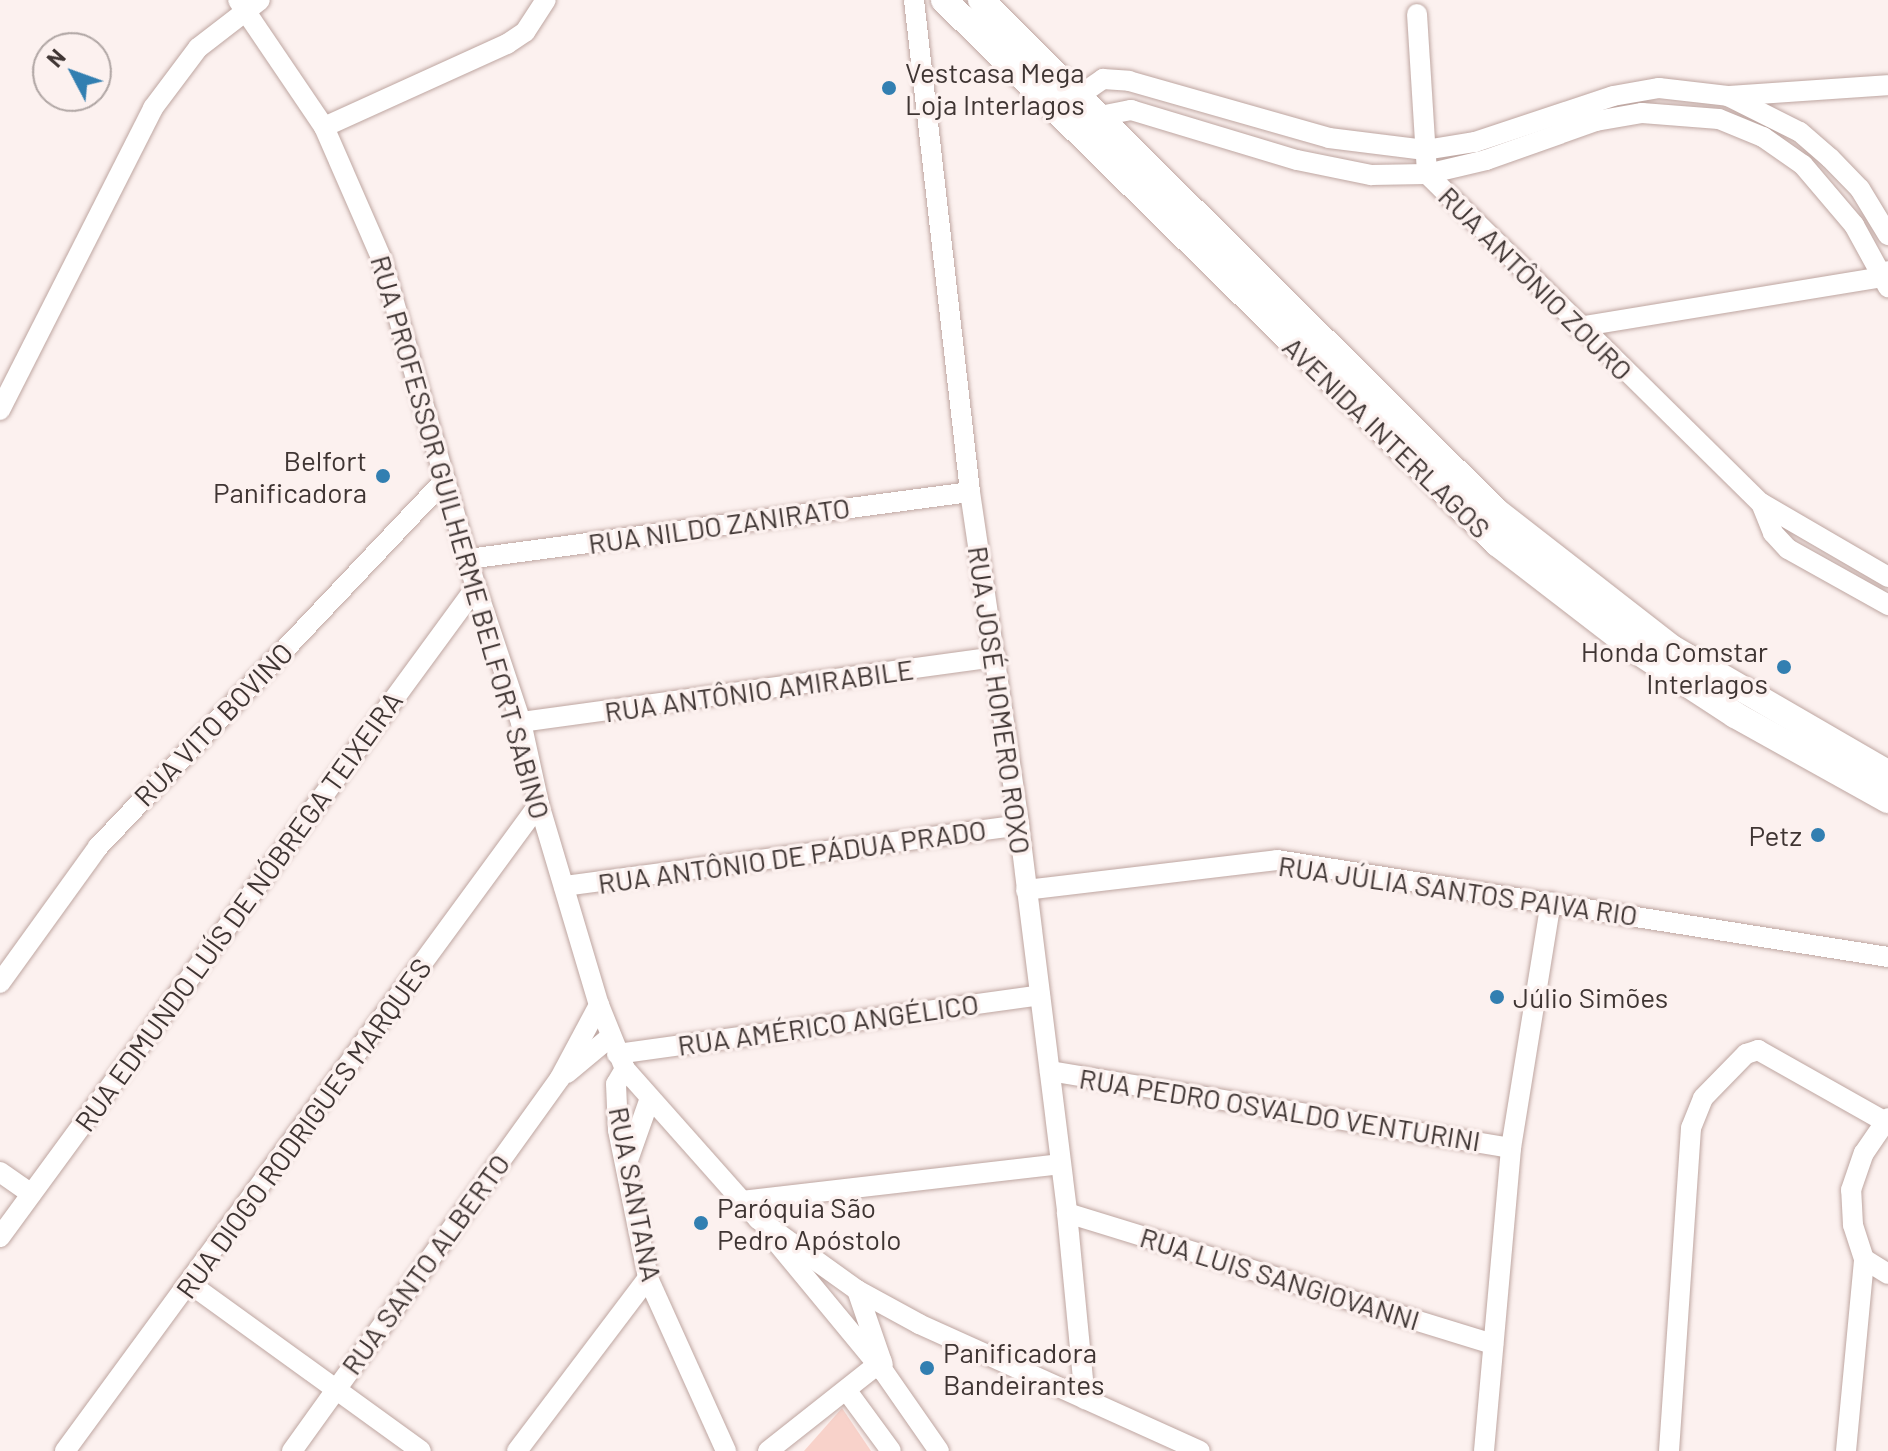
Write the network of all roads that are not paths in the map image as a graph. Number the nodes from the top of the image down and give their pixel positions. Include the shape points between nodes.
1 (546, 0) edge
2 (914, 0) edge
3 (944, 0) edge
4 (981, 0) edge
5 (248, 2) edge
6 (1417, 14) dead end
7 (1888, 85) edge
8 (1078, 94) junction
9 (1728, 96) junction
10 (1058, 113) junction
11 (1100, 116) junction
12 (324, 127) junction
13 (1081, 136) junction
14 (1425, 150) junction
15 (1427, 174) junction
16 (1888, 235) edge
17 (1886, 279) edge
18 (1578, 327) junction
19 (7, 377) edge
20 (0, 410) edge
21 (445, 480) junction
22 (970, 492) junction
23 (1761, 503) junction
24 (468, 559) junction
25 (1888, 577) edge
26 (476, 587) junction
27 (1888, 605) edge
28 (996, 657) junction
29 (521, 722) junction
30 (1888, 773) edge
31 (1888, 800) edge
32 (539, 804) junction
33 (1019, 825) junction
34 (564, 886) junction
35 (1026, 890) junction
36 (1551, 902) junction
37 (1888, 957) edge
38 (0, 983) edge
39 (1040, 995) junction
40 (599, 1005) junction
41 (617, 1054) junction
42 (1050, 1071) junction
43 (560, 1078) junction
44 (650, 1098) junction
45 (1886, 1120) edge
46 (1511, 1148) junction
47 (1060, 1164) junction
48 (626, 1166) junction
49 (0, 1172) edge
50 (31, 1194) junction
51 (741, 1201) junction
52 (1067, 1213) junction
53 (758, 1219) junction
54 (0, 1237) edge
55 (1864, 1259) junction
56 (1888, 1274) edge
57 (648, 1278) junction
58 (189, 1283) junction
59 (857, 1290) junction
60 (1493, 1344) junction
61 (881, 1367) junction
62 (334, 1391) junction
63 (847, 1391) junction
64 (1085, 1399) junction
65 (65, 1451) edge
66 (292, 1451) edge
67 (421, 1451) edge
68 (517, 1451) edge
69 (726, 1451) edge
70 (768, 1451) edge
71 (891, 1451) edge
72 (939, 1451) edge
73 (1200, 1451) edge
74 (1484, 1451) edge
75 (1669, 1451) edge
76 (1846, 1451) edge

1 - 12 street via 525,32 507,44
2 - 22 street, RUA JOSÉ HOMERO ROXO
3 - 10 main road, AVENIDA INTERLAGOS
4 - 8 main road, AVENIDA INTERLAGOS
5 - 12 street, RUA PROFESSOR GUILHERME BELFORT SABINO
5 - 19 street via 198,48 153,108
6 - 14 street, RUA ANTÔNIO ZOURO
7 - 9 street
8 - 10 street
8 - 11 main road, AVENIDA INTERLAGOS
8 - 14 street via 1103,79 1129,81 1329,138 1373,148
9 - 14 street via 1659,88 1613,96 1475,142
9 - 16 street via 1800,132 1821,150 1860,189
10 - 13 main road, AVENIDA INTERLAGOS
11 - 13 street
11 - 15 street via 1119,110 1144,113 1331,169
11 - 30 main road, AVENIDA INTERLAGOS via 1496,511 1672,648
12 - 21 street, RUA PROFESSOR GUILHERME BELFORT SABINO via 386,271
13 - 31 main road, AVENIDA INTERLAGOS via 1508,552 1624,642 1735,715
14 - 15 street, RUA ANTÔNIO ZOURO
15 - 17 street via 1486,160 1596,121 1681,112 1719,119 1763,137 1803,165 1854,225
15 - 18 street, RUA ANTÔNIO ZOURO
17 - 18 street
18 - 23 street, RUA ANTÔNIO ZOURO
19 - 20 street
21 - 24 street, RUA PROFESSOR GUILHERME BELFORT SABINO
21 - 38 street, RUA VITO BOVINO via 98,847
22 - 24 street, RUA NILDO ZANIRATO
22 - 28 street, RUA JOSÉ HOMERO ROXO
23 - 25 street, RUA ANTÔNIO ZOURO
23 - 27 street, RUA ANTÔNIO ZOURO via 1773,533 1788,549
24 - 26 street, RUA PROFESSOR GUILHERME BELFORT SABINO
26 - 29 street, RUA PROFESSOR GUILHERME BELFORT SABINO
26 - 50 street, RUA EDMUNDO LUÍS DE NÓBREGA TEIXEIRA
28 - 29 street, RUA ANTÔNIO AMIRABILE
28 - 33 street, RUA JOSÉ HOMERO ROXO
29 - 32 street, RUA PROFESSOR GUILHERME BELFORT SABINO
32 - 34 street, RUA PROFESSOR GUILHERME BELFORT SABINO
32 - 58 street, RUA DIOGO RODRIGUES MARQUES
33 - 34 street, RUA ANTÔNIO DE PÁDUA PRADO
33 - 35 street, RUA JOSÉ HOMERO ROXO
34 - 40 street, RUA PROFESSOR GUILHERME BELFORT SABINO
35 - 36 street, RUA JÚLIA SANTOS PAIVA RIO via 1277,860
35 - 39 street, RUA JOSÉ HOMERO ROXO
36 - 37 street, RUA JÚLIA SANTOS PAIVA RIO
36 - 46 street
39 - 41 street, RUA AMÉRICO ANGÉLICO
39 - 42 street, RUA JOSÉ HOMERO ROXO
40 - 41 street, RUA PROFESSOR GUILHERME BELFORT SABINO
40 - 43 street, RUA SANTO ALBERTO
41 - 43 street, RUA SANTO ALBERTO
41 - 44 street
41 - 48 street, RUA SANTANA
42 - 46 street, RUA PEDRO OSVALDO VENTURINI
42 - 47 street, RUA JOSÉ HOMERO ROXO
43 - 62 street, RUA SANTO ALBERTO
44 - 48 street
44 - 51 street
45 - 55 street via 1864,1153 1851,1190 1853,1225
45 - 75 street via 1758,1050 1746,1054 1703,1098 1691,1128
46 - 60 street
47 - 51 street
47 - 52 street, RUA JOSÉ HOMERO ROXO
48 - 57 street, RUA SANTANA
49 - 50 street
50 - 54 street, RUA EDMUNDO LUÍS DE NÓBREGA TEIXEIRA
51 - 53 street
52 - 60 street, RUA LUIS SANGIOVANNI
52 - 64 street, RUA JOSÉ HOMERO ROXO
53 - 59 street
53 - 61 street
55 - 56 street
55 - 76 street
57 - 68 street
57 - 69 street, RUA SANTANA
58 - 62 street
58 - 65 street, RUA DIOGO RODRIGUES MARQUES
59 - 61 street
59 - 64 street
60 - 74 street
61 - 63 street
61 - 72 street
62 - 66 street, RUA SANTO ALBERTO
62 - 67 street
63 - 70 street
63 - 71 street
64 - 73 street

